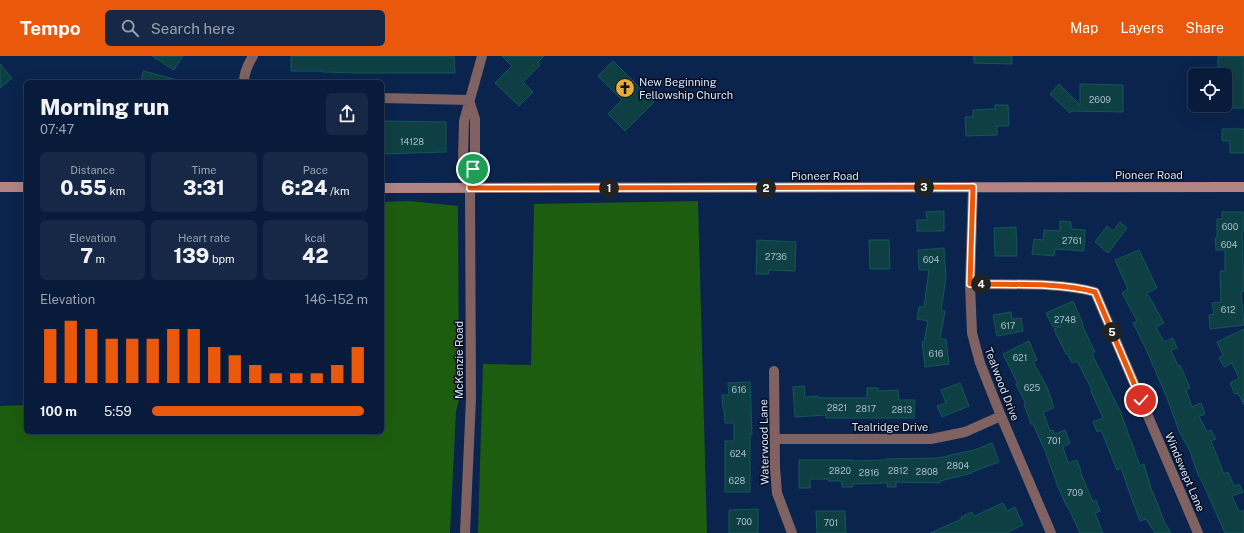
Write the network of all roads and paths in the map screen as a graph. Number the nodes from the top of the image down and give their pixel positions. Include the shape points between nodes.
1 (253, 56) edge
2 (482, 56) edge
3 (244, 80) edge
4 (384, 98) edge
5 (469, 100) junction
6 (0, 187) edge
7 (973, 187) junction
8 (1244, 187) edge
9 (24, 188) edge
10 (384, 188) edge
11 (470, 188) junction
12 (970, 284) junction
13 (774, 371) dead end
14 (1001, 416) junction
15 (776, 439) junction
16 (465, 533) edge
17 (792, 533) edge
18 (1051, 533) edge
19 (1198, 533) edge

1 - 3 street
2 - 5 street, McKenzie Road
4 - 5 street
5 - 11 street, McKenzie Road via 464,121 463,159
6 - 9 main road
7 - 8 main road, Pioneer Road
7 - 11 main road, Pioneer Road
7 - 12 street, Tealwood Drive
10 - 11 main road, Pioneer Road
11 - 16 street, McKenzie Road via 471,398
12 - 14 street, Tealwood Drive via 972,333 980,363
12 - 19 street, Windswept Lane via 1038,285 1080,288 1095,292
13 - 15 street, Waterwood Lane
14 - 15 street, Tealridge Drive via 965,432 931,439
14 - 18 street, Tealwood Drive
15 - 17 street, Waterwood Lane via 777,493

